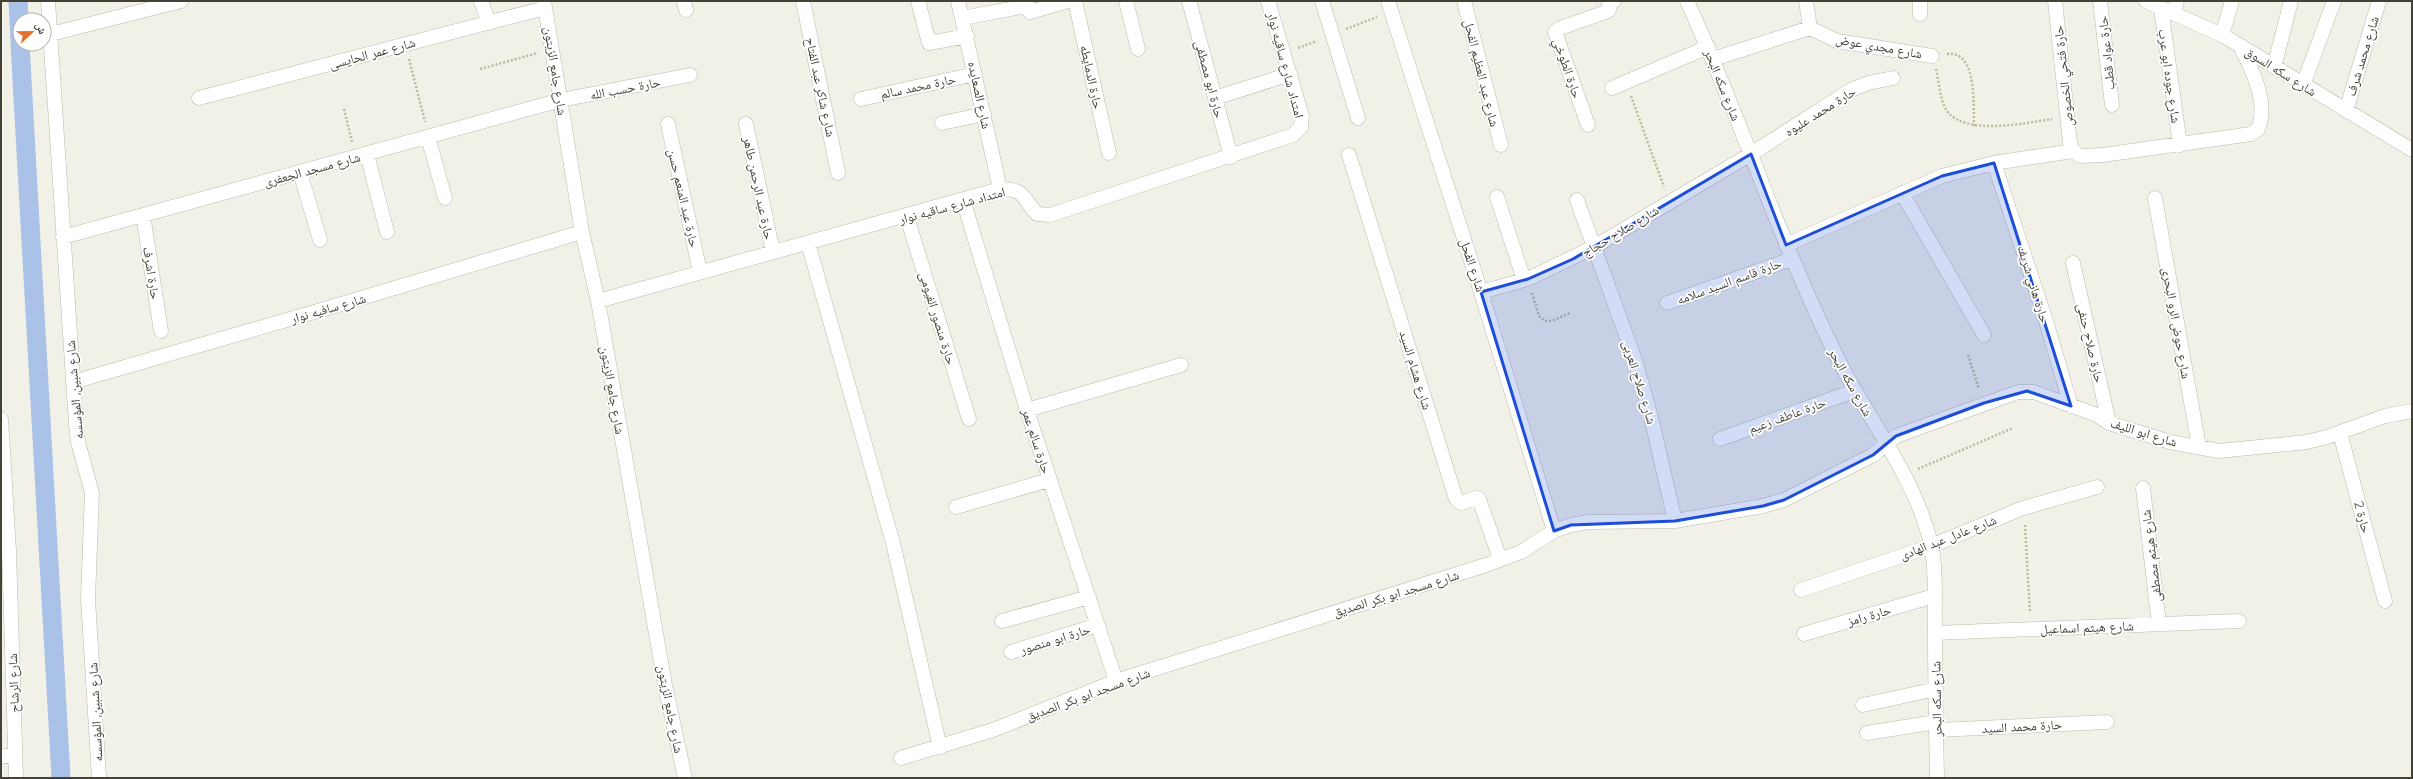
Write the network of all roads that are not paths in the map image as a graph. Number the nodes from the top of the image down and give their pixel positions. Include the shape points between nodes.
1 (48, 1) edge
2 (181, 1) edge
3 (481, 1) edge
4 (803, 1) edge
5 (918, 1) edge
6 (958, 1) edge
7 (1068, 1) edge
8 (1075, 1) edge
9 (1126, 1) edge
10 (1189, 1) edge
11 (1268, 1) edge
12 (1322, 1) edge
13 (1388, 1) edge
14 (1464, 1) edge
15 (1614, 1) edge
16 (1687, 1) edge
17 (1806, 1) edge
18 (2055, 1) edge
19 (2100, 1) edge
20 (2146, 1) edge
21 (2232, 1) edge
22 (2291, 1) edge
23 (2334, 1) edge
24 (2379, 1) edge
25 (545, 5) edge
26 (1028, 6) edge
27 (2176, 7) edge
28 (2161, 8) junction
29 (49, 12) edge
30 (962, 18) junction
31 (490, 23) junction
32 (1810, 28) junction
33 (52, 34) edge
34 (2222, 35) junction
35 (966, 36) junction
36 (2240, 46) junction
37 (1138, 49) dead end
38 (52, 51) edge
39 (1710, 53) junction
40 (1932, 56) road end
41 (2274, 67) junction
42 (975, 74) junction
43 (1290, 74) junction
44 (690, 75) dead end
45 (1893, 78) dead end
46 (2303, 85) junction
47 (1612, 88) dead end
48 (199, 98) dead end
49 (1215, 98) junction
50 (862, 99) dead end
51 (561, 100) junction
52 (2112, 105) dead end
53 (2346, 111) junction
54 (984, 114) junction
55 (1358, 118) dead end
56 (942, 123) dead end
57 (668, 124) dead end
58 (746, 124) dead end
59 (1588, 124) dead end
60 (428, 137) junction
61 (1501, 145) dead end
62 (2180, 145) junction
63 (2412, 150) edge
64 (2073, 151) junction
65 (1109, 153) dead end
66 (1751, 154) junction
67 (361, 155) junction
68 (1350, 155) dead end
69 (1231, 157) junction
70 (1994, 163) junction
71 (300, 172) junction
72 (838, 173) dead end
73 (1000, 190) junction
74 (1902, 193) junction
75 (1497, 197) dead end
76 (445, 198) dead end
77 (2155, 198) dead end
78 (963, 200) junction
79 (1577, 200) dead end
80 (143, 215) junction
81 (907, 217) junction
82 (387, 232) dead end
83 (582, 232) junction
84 (63, 237) junction
85 (320, 240) dead end
86 (808, 243) junction
87 (1786, 245) junction
88 (1594, 247) junction
89 (773, 252) junction
90 (1792, 259) junction
91 (2073, 263) dead end
92 (700, 272) junction
93 (1526, 279) junction
94 (1482, 292) junction
95 (598, 301) junction
96 (1667, 303) dead end
97 (161, 331) dead end
98 (1984, 335) dead end
99 (1181, 365) dead end
100 (73, 382) junction
101 (1854, 391) junction
102 (2071, 406) junction
103 (1026, 410) junction
104 (2412, 412) edge
105 (1, 419) edge
106 (969, 419) dead end
107 (2109, 423) junction
108 (2340, 433) junction
109 (1720, 439) dead end
110 (1887, 443) junction
111 (2199, 447) junction
112 (1049, 480) junction
113 (2097, 488) dead end
114 (2143, 488) dead end
115 (956, 508) dead end
116 (1675, 521) junction
117 (1554, 531) junction
118 (1931, 546) junction
119 (1500, 559) junction
120 (1801, 590) dead end
121 (1934, 596) junction
122 (1089, 597) junction
123 (2385, 601) dead end
124 (1002, 621) dead end
125 (2239, 621) dead end
126 (2159, 624) junction
127 (1098, 625) junction
128 (1935, 633) junction
129 (1804, 634) dead end
130 (1011, 652) dead end
131 (1116, 681) junction
132 (1936, 689) junction
133 (1863, 705) dead end
134 (2107, 722) dead end
135 (1936, 726) junction
136 (1867, 733) dead end
137 (940, 747) junction
138 (15, 754) junction
139 (1, 757) edge
140 (901, 758) dead end
141 (16, 778) edge
142 (99, 778) edge
143 (685, 778) edge
144 (1937, 778) edge

1 - 29 street, شارع شبين, المؤسسه
2 - 33 street
3 - 31 street
4 - 72 street, شارع شاكر عبد الفتاح
5 - 35 street via 929,43
6 - 30 street, شارع الصعايده
7 - 26 street
8 - 65 street, حارة الدمايطه
9 - 37 street
10 - 49 street, حارة ابو مصطفى
11 - 43 street, امتداد شارع ساقيه نوار
12 - 55 street
13 - 94 street, شارع الفحل
14 - 61 street, شارع عبد العظيم الفحل
15 - 59 street, حارة الطوخي via 1609,4 1609,10 1606,12 1557,29 1555,32
16 - 39 street, شارع سكه البحر
17 - 32 street
18 - 64 street, حارة فتحي الخصوص
19 - 52 street, حارة عواد قطب
20 - 28 street, شارع سكه السوق
21 - 34 street
22 - 41 street
23 - 46 street
24 - 53 street, شارع محمد شرف
25 - 31 street, شارع عمر الحايسى
25 - 51 street, شارع جامع الزيتون
26 - 30 street
27 - 28 street, شارع سكه السوق
27 - 34 street, شارع سكه السوق
28 - 62 street, شارع جوده ابو عرب
30 - 35 street, شارع الصعايده
31 - 48 street, شارع عمر الحايسى
32 - 39 street
32 - 40 street, شارع مجدي عوض via 1837,41
34 - 36 street, شارع سكه السوق
35 - 42 street, شارع الصعايده
36 - 41 street, شارع سكه السوق
36 - 62 street via 2255,75 2262,113 2258,129 2251,134
38 - 84 street, شارع شبين, المؤسسه
39 - 47 street
39 - 66 street, شارع سكه البحر
41 - 46 street, شارع سكه السوق
42 - 50 street, حارة محمد سالم
42 - 54 street, شارع الصعايده
43 - 49 street
43 - 69 street, امتداد شارع ساقيه نوار via 1302,116 1301,127 1293,135
44 - 51 street, حارة حسب الله
45 - 66 street, حارة محمد عليوه via 1868,83 1851,90
46 - 53 street, شارع سكه السوق
49 - 69 street, حارة ابو مصطفى
51 - 60 street, شارع مسجد الجعفرى
51 - 83 street, شارع جامع الزيتون
53 - 63 street, شارع سكه السوق
54 - 56 street
54 - 73 street, شارع الصعايده
57 - 92 street, حارة عبد المنعم حسن
58 - 89 street, حارة عبد الرحمن طاهر
60 - 67 street, شارع مسجد الجعفرى
60 - 76 street
62 - 64 street via 2103,155 2080,156
64 - 70 street
66 - 87 street, شارع سكه البحر
66 - 88 street, شارع صلاح حجاج
67 - 71 street, شارع مسجد الجعفرى
67 - 82 street
68 - 119 street, شارع هشام السيد via 1456,499 1461,503 1479,499
69 - 73 street, امتداد شارع ساقيه نوار via 1050,215 1037,214 1021,193 1012,189
70 - 74 street via 1942,176
70 - 102 street, حارة هاني شريف via 2042,307
71 - 80 street, شارع مسجد الجعفرى
71 - 85 street
73 - 78 street, امتداد شارع ساقيه نوار
74 - 87 street
74 - 98 street
75 - 93 street
77 - 111 street, شارع حوض الرو البحرى
78 - 81 street, امتداد شارع ساقيه نوار
78 - 103 street, حارة سالم عمر
79 - 88 street, شارع صلاح العربى
80 - 84 street, شارع مسجد الجعفرى
80 - 97 street, حارة اشرف
81 - 86 street, امتداد شارع ساقيه نوار
81 - 106 street, حارة منصور الفيومى
83 - 95 street, شارع جامع الزيتون
83 - 100 street, شارع سافيه نوار
84 - 100 street, شارع شبين, المؤسسه
86 - 89 street, امتداد شارع ساقيه نوار
86 - 137 street via 891,536
87 - 90 street, شارع سكه البحر
88 - 93 street, شارع صلاح حجاج
88 - 116 street, شارع صلاح العربى via 1635,360
89 - 92 street, امتداد شارع ساقيه نوار
90 - 96 street, حارة قاسم السيد سلامه
90 - 101 street, شارع سكه البحر
91 - 107 street, حارة صلاح حنفى
92 - 95 street, امتداد شارع ساقيه نوار
93 - 94 street, شارع صلاح حجاج
94 - 117 street, شارع الفحل
95 - 143 street, شارع جامع الزيتون via 665,686
99 - 103 street
100 - 142 street, شارع شبين, المؤسسه via 78,442 92,493 88,599
101 - 109 street, حارة عاطف زعيم
101 - 110 street, شارع سكه البحر
102 - 107 street, شارع ابو الليف via 2097,415
102 - 110 street, شارع ابو الليف via 2027,391 1984,403 1896,436
103 - 112 street, حارة سالم عمر
104 - 108 street, شارع ابو الليف via 2385,416
105 - 138 street, شارع الرشاح via 9,551
107 - 111 street, شارع ابو الليف via 2170,442
108 - 111 street, شارع ابو الليف via 2307,442 2230,451
108 - 123 street, حارة 2
110 - 116 street, شارع مسجد ابو بكر الصديق via 1873,456 1784,500
110 - 118 street, شارع سكه البحر via 1905,475
112 - 115 street
112 - 122 street, حارة سالم عمر
113 - 118 street, شارع عادل عبد الهادى via 2023,508
114 - 126 street, شارع هيثم مصطفى
116 - 117 street, شارع مسجد ابو بكر الصديق via 1588,522
117 - 119 street, شارع مسجد ابو بكر الصديق via 1535,545
118 - 120 street, شارع عادل عبد الهادى
118 - 121 street, شارع سكه البحر
119 - 131 street, شارع مسجد ابو بكر الصديق
121 - 128 street, شارع سكه البحر
121 - 129 street, حارة رامز
122 - 124 street
122 - 127 street, حارة سالم عمر
125 - 126 street, شارع هيثم اسماعيل
126 - 128 street, شارع هيثم اسماعيل
127 - 130 street, حارة ابو منصور
127 - 131 street, حارة سالم عمر
128 - 132 street, شارع سكه البحر
131 - 137 street, شارع مسجد ابو بكر الصديق via 993,730
132 - 133 street
132 - 135 street, شارع سكه البحر
134 - 135 street, حارة محمد السيد
135 - 136 street, حارة محمد السيد
135 - 144 street, شارع سكه البحر
137 - 140 street, شارع مسجد ابو بكر الصديق
138 - 139 street
138 - 141 street, شارع الرشاح

